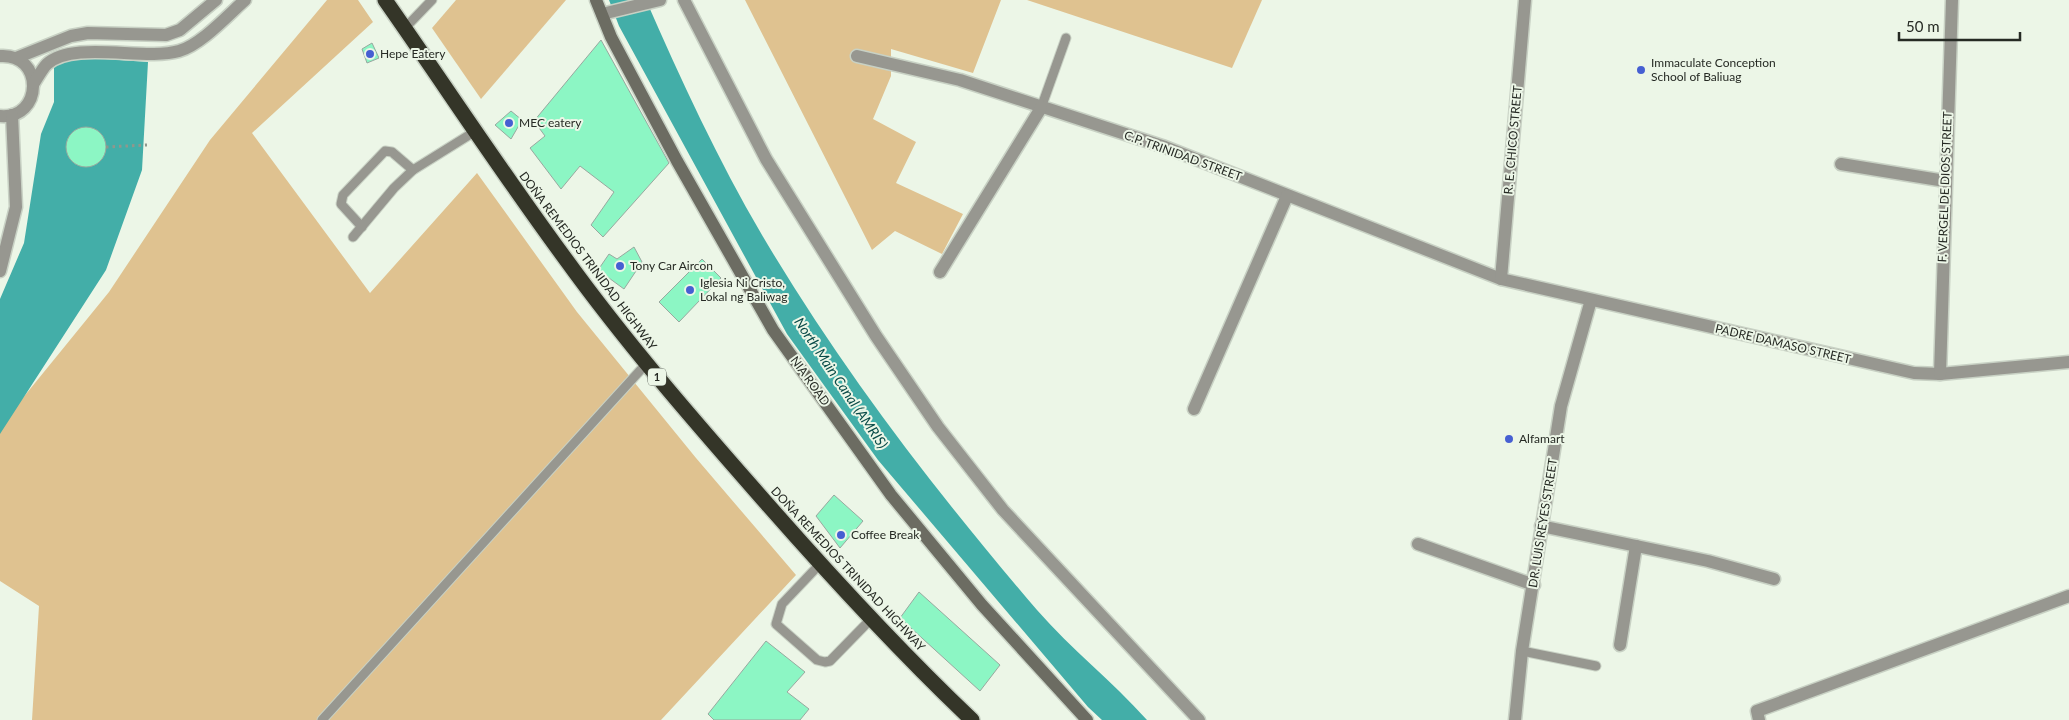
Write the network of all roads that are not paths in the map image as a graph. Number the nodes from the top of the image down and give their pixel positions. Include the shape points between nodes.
1 (216, 0) edge
2 (245, 0) edge
3 (385, 0) edge
4 (432, 0) edge
5 (596, 0) edge
6 (684, 0) edge
7 (1526, 0) edge
8 (1952, 0) edge
9 (655, 1) edge
10 (608, 13) junction
11 (405, 28) junction
12 (1066, 38) dead end
13 (0, 56) edge
14 (857, 56) dead end
15 (16, 58) junction
16 (34, 83) junction
17 (1041, 108) junction
18 (6, 115) edge
19 (474, 132) junction
20 (1841, 164) dead end
21 (413, 170) junction
22 (1945, 181) junction
23 (1287, 196) junction
24 (362, 228) junction
25 (5, 237) edge
26 (353, 238) dead end
27 (0, 271) edge
28 (940, 272) dead end
29 (1500, 279) junction
30 (1591, 300) junction
31 (2069, 362) edge
32 (646, 364) junction
33 (1940, 374) junction
34 (1194, 409) dead end
35 (1541, 526) junction
36 (1418, 544) dead end
37 (1636, 546) junction
38 (820, 564) junction
39 (1774, 579) dead end
40 (1534, 585) junction
41 (2069, 596) edge
42 (872, 618) junction
43 (1620, 645) dead end
44 (1522, 651) junction
45 (1596, 666) dead end
46 (969, 719) edge
47 (322, 720) edge
48 (1088, 720) edge
49 (1198, 720) edge
50 (1515, 720) edge
51 (1759, 720) edge

1 - 15 street via 180,30 166,35 88,33 71,36
2 - 16 street via 195,43 179,51 68,54 48,64
3 - 11 highway, DOÑA REMEDIOS TRINIDAD HIGHWAY / 1
4 - 11 lane
5 - 10 street, NIA ROAD
6 - 49 street via 766,159 876,336 938,427 1003,510
7 - 29 street, R. E. CHICO STREET
8 - 22 street, F. VERGEL DE DIOS STREET
9 - 10 street
10 - 48 street, NIA ROAD via 611,37 676,161 772,330 891,495 982,605
11 - 19 highway, DOÑA REMEDIOS TRINIDAD HIGHWAY / 1
12 - 17 lane
13 - 15 street
14 - 17 street, C.P. TRINIDAD STREET via 960,80
15 - 16 street via 25,64
16 - 18 street via 28,103
17 - 23 street, C.P. TRINIDAD STREET via 1165,148
17 - 28 street
18 - 25 street via 16,207
19 - 21 lane
19 - 32 highway, DOÑA REMEDIOS TRINIDAD HIGHWAY / 1 via 567,262
20 - 22 street
21 - 24 lane
21 - 24 lane via 392,152 386,151 343,195 341,204
22 - 33 street, F. VERGEL DE DIOS STREET
23 - 29 street, C.P. TRINIDAD STREET
23 - 34 street
24 - 26 lane
25 - 27 street
29 - 30 street, PADRE DAMASO STREET
30 - 33 street, PADRE DAMASO STREET via 1833,356 1914,373
30 - 35 street, DR. LUIS REYES STREET via 1561,406
31 - 33 street, PADRE DAMASO STREET
32 - 38 highway, DOÑA REMEDIOS TRINIDAD HIGHWAY / 1
32 - 47 lane
35 - 37 street
35 - 40 street, DR. LUIS REYES STREET
36 - 40 street
37 - 39 street
37 - 43 street
38 - 42 highway, DOÑA REMEDIOS TRINIDAD HIGHWAY / 1
38 - 42 lane via 782,604 776,624 817,660 825,662 830,661
40 - 44 street, DR. LUIS REYES STREET
41 - 51 street via 1756,711
42 - 46 highway, DOÑA REMEDIOS TRINIDAD HIGHWAY / 1
44 - 45 lane
44 - 50 street, DR. LUIS REYES STREET

